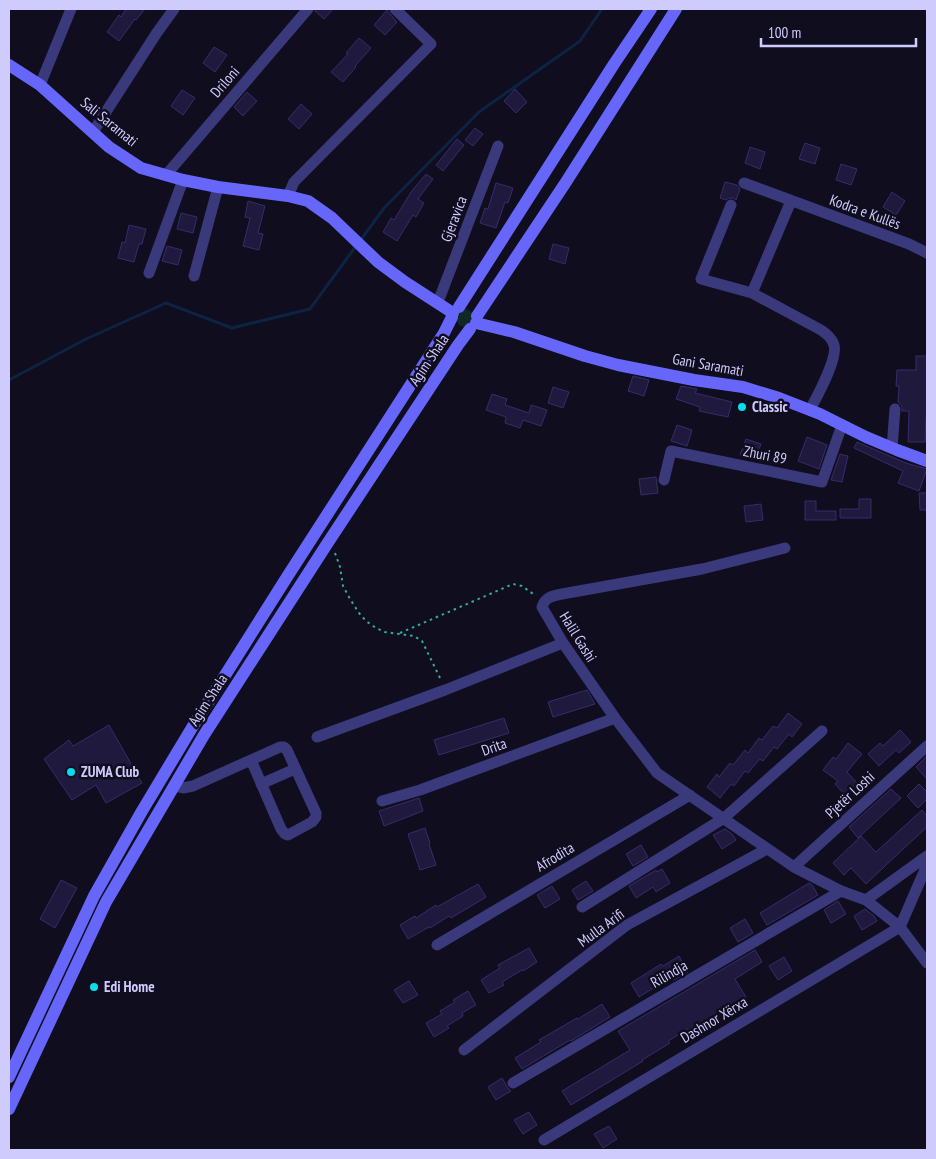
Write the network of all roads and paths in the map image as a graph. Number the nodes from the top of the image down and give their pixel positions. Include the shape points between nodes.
1 (71, 9) edge
2 (174, 9) edge
3 (308, 9) edge
4 (395, 9) edge
5 (651, 9) edge
6 (676, 9) edge
7 (9, 65) edge
8 (40, 85) junction
9 (93, 132) junction
10 (498, 146) dead end
11 (166, 175) junction
12 (183, 180) junction
13 (744, 183) dead end
14 (218, 187) junction
15 (288, 196) junction
16 (792, 201) junction
17 (731, 205) dead end
18 (927, 253) edge
19 (149, 273) dead end
20 (194, 276) dead end
21 (752, 293) junction
22 (438, 302) junction
23 (455, 312) junction
24 (474, 322) junction
25 (896, 409) dead end
26 (810, 410) junction
27 (842, 425) junction
28 (892, 448) junction
29 (927, 461) edge
30 (664, 480) dead end
31 (326, 544) junction
32 (785, 548) dead end
33 (543, 602) junction
34 (398, 634) junction
35 (563, 643) junction
36 (446, 690) junction
37 (615, 718) junction
38 (822, 730) dead end
39 (317, 737) dead end
40 (927, 746) edge
41 (251, 760) junction
42 (296, 769) junction
43 (261, 784) junction
44 (174, 786) junction
45 (690, 795) junction
46 (382, 801) dead end
47 (724, 818) junction
48 (768, 849) junction
49 (927, 856) edge
50 (927, 865) edge
51 (794, 867) junction
52 (841, 891) junction
53 (866, 900) junction
54 (582, 907) dead end
55 (900, 927) junction
56 (436, 945) dead end
57 (927, 962) edge
58 (464, 1050) dead end
59 (9, 1077) edge
60 (513, 1083) dead end
61 (9, 1109) edge
62 (544, 1140) dead end

1 - 8 street
2 - 9 street
3 - 11 street, Driloni
4 - 15 street via 431,44 294,182
5 - 23 main road, Agim Shala
6 - 24 main road, Agim Shala
7 - 8 main road, Sali Saramati
8 - 9 main road, Sali Saramati
9 - 11 main road, Sali Saramati via 141,168
10 - 22 street, Gjeravica
11 - 12 main road, Sali Saramati
12 - 14 main road, Sali Saramati
12 - 19 street
13 - 16 street, Kodra e Kullës
14 - 15 main road, Sali Saramati
14 - 20 street
15 - 22 main road, Sali Saramati via 308,201 332,218 378,262
16 - 18 street, Kodra e Kullës
16 - 21 street
17 - 21 street via 701,279
21 - 26 street via 821,330 835,346 834,359
22 - 23 main road, Sali Saramati
23 - 24 main road via 470,307
23 - 24 main road, Agim Shala via 454,324 457,327 465,330
23 - 59 main road, Agim Shala via 439,342 192,726 142,811 94,896
24 - 26 main road, Gani Saramati via 618,365 744,387
24 - 31 main road, Agim Shala
25 - 28 street
26 - 27 main road, Gani Saramati
27 - 28 main road, Gani Saramati
27 - 30 street, Zhuri 89 via 822,482 671,452
28 - 29 main road, Gani Saramati
31 - 34 path via 334,550 343,586 359,613 376,628
31 - 44 main road, Agim Shala
32 - 33 street, Halil Gashi via 702,568 562,594
33 - 34 path via 522,586 513,584
33 - 35 street, Halil Gashi via 542,607
34 - 36 path via 414,636 422,641
35 - 36 street
35 - 37 street, Halil Gashi
36 - 39 street
37 - 45 street, Halil Gashi via 657,773
37 - 46 street, Drita
38 - 47 street
40 - 51 street, Pjetër Loshi
41 - 42 street via 284,747
41 - 43 street
41 - 44 street via 193,786
42 - 43 street
42 - 43 street via 316,817 288,835 281,829
44 - 61 main road, Agim Shala via 106,902
45 - 47 street, Halil Gashi
45 - 56 street, Afrodita
47 - 48 street, Halil Gashi
47 - 54 street
48 - 51 street, Halil Gashi
48 - 58 street, Mulla Arifi via 627,925
49 - 53 street
50 - 55 street
51 - 52 street, Halil Gashi
52 - 53 street, Halil Gashi
52 - 60 street, Rilindja
53 - 55 street, Halil Gashi
55 - 57 street, Halil Gashi
55 - 62 street, Dashnor Xërxa

